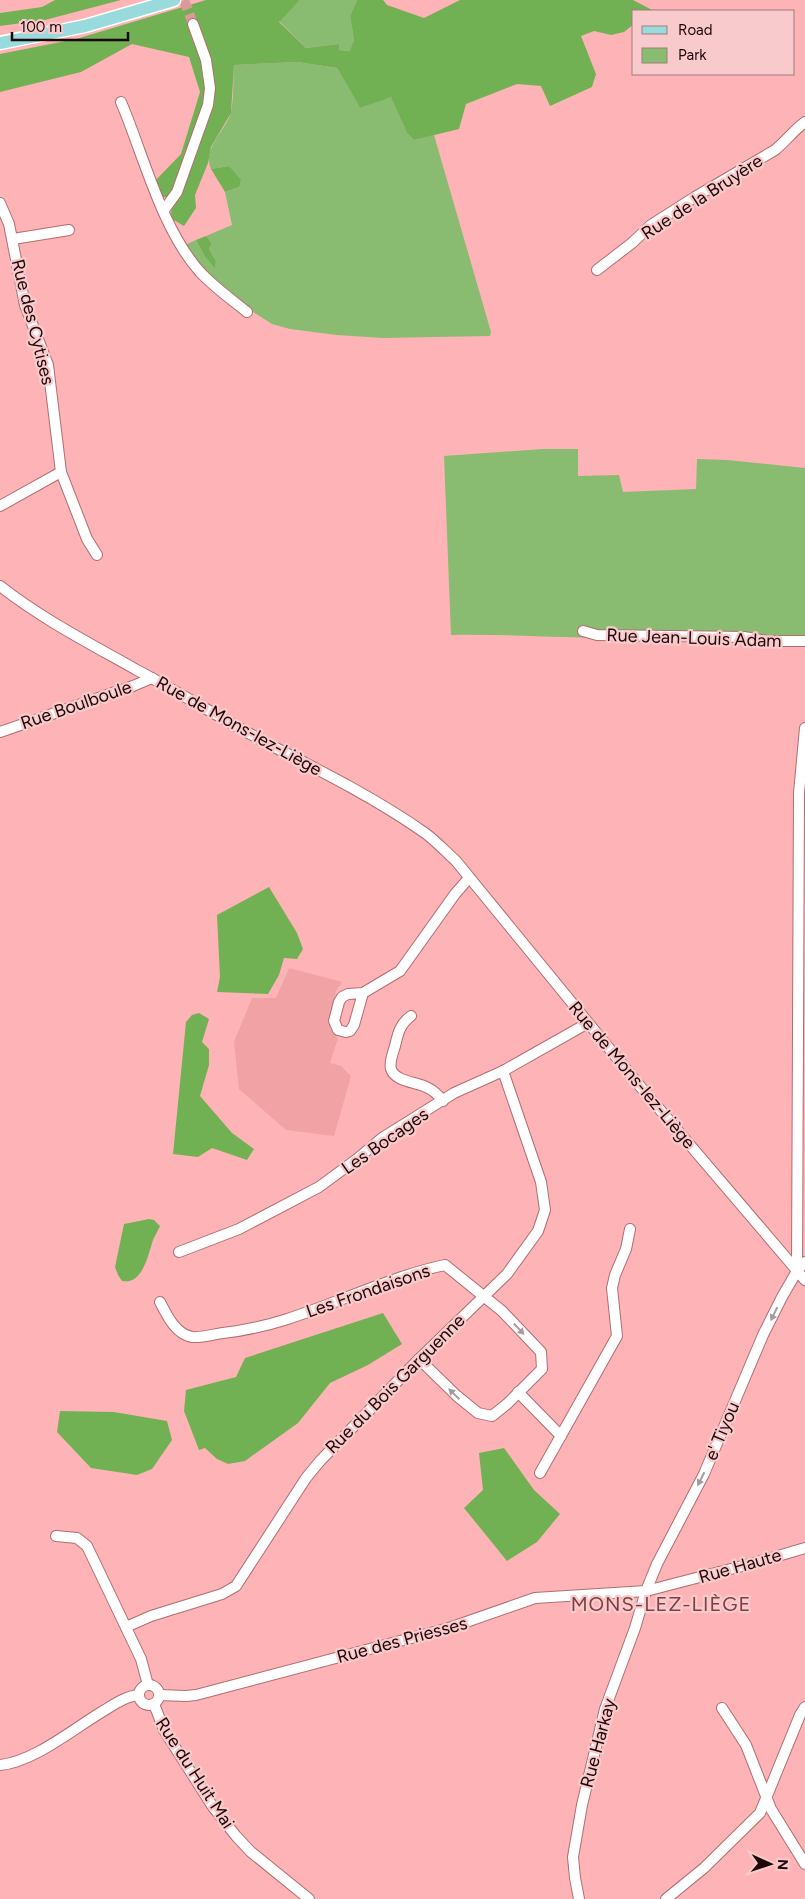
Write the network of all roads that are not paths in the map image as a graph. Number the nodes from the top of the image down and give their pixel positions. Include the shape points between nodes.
1 (174, 0) edge
2 (193, 24) tunnel mouth
3 (0, 42) edge
4 (121, 102) dead end
5 (805, 122) edge
6 (0, 203) edge
7 (164, 210) junction
8 (69, 230) dead end
9 (13, 240) junction
10 (598, 270) dead end
11 (247, 312) dead end
12 (61, 472) junction
13 (0, 506) edge
14 (97, 555) dead end
15 (0, 586) edge
16 (583, 631) dead end
17 (805, 641) edge
18 (152, 678) junction
19 (805, 728) edge
20 (0, 732) edge
21 (469, 878) junction
22 (363, 994) dead end
23 (412, 1016) dead end
24 (588, 1023) junction
25 (503, 1071) junction
26 (443, 1101) junction
27 (630, 1229) dead end
28 (179, 1252) dead end
29 (805, 1262) edge
30 (797, 1271) junction
31 (805, 1280) edge
32 (484, 1295) junction
33 (160, 1302) dead end
34 (419, 1359) junction
35 (518, 1392) junction
36 (561, 1436) junction
37 (540, 1473) dead end
38 (56, 1536) dead end
39 (805, 1548) edge
40 (646, 1591) junction
41 (126, 1627) junction
42 (148, 1685) junction
43 (139, 1695) junction
44 (156, 1700) junction
45 (805, 1707) edge
46 (722, 1708) dead end
47 (0, 1765) edge
48 (767, 1796) junction
49 (805, 1864) edge
50 (309, 1899) edge
51 (579, 1899) edge
52 (666, 1899) edge

1 - 3 main road via 85,26
2 - 7 street via 206,60 210,88 208,104 177,192
4 - 7 street
5 - 10 street, Rue de la Bruyère via 775,150 651,225
6 - 9 street, Rue des Cytises
7 - 11 street via 185,252 199,271
8 - 9 street
9 - 12 street, Rue des Cytises via 25,305 48,365
12 - 13 street
12 - 14 street, Rue des Cytises via 87,539
15 - 18 street, Rue de Mons-lez-Liège via 48,621
16 - 17 street, Rue Jean-Louis Adam via 597,635
18 - 20 street, Rue Boulboule
18 - 21 street, Rue de Mons-lez-Liège via 377,802 426,834 456,861
19 - 30 street via 799,794
21 - 22 street via 400,971
21 - 24 street, Rue de Mons-lez-Liège
23 - 26 street via 399,1030 391,1069 396,1076 426,1087
24 - 25 street, Les Bocages
24 - 30 street, Rue de Mons-lez-Liège
25 - 26 street, Les Bocages
25 - 32 street, Rue du Bois Garguenne via 541,1182 545,1210 538,1231 507,1274
26 - 28 street, Les Bocages via 382,1138 319,1187 239,1229
27 - 36 street via 612,1288 617,1336
29 - 30 street
30 - 31 street, Rue de Mons-lez-Liège
30 -> 40 street, e' Tiyou via 763,1335 704,1474
32 - 33 street, Les Frondaisons via 445,1265 394,1279 285,1320 234,1332 192,1337 174,1327
32 - 34 street, Rue du Bois Garguenne
32 -> 35 street, Les Frondaisons via 541,1352 542,1369
35 -> 34 street, Les Frondaisons via 492,1416 478,1414
34 - 41 street, Rue du Bois Garguenne via 342,1435 312,1470 236,1586 222,1594
35 - 36 street
36 - 37 street
38 - 41 street via 77,1538 87,1546
39 - 40 street, Rue Haute
40 - 44 street, Rue des Priesses via 535,1598 449,1628 196,1695
40 - 51 street, Rue Harkay via 605,1709 582,1804 573,1857
41 - 42 street via 141,1659
42 - 43 street
42 - 44 street via 157,1689
43 - 44 street via 148,1705
43 - 47 street via 115,1704 30,1756
44 - 50 street, Rue du Huit Mai via 164,1730 218,1815 251,1852
45 - 48 street
46 - 48 street via 746,1745
48 - 49 street via 771,1809
48 - 52 street via 760,1813 749,1825

